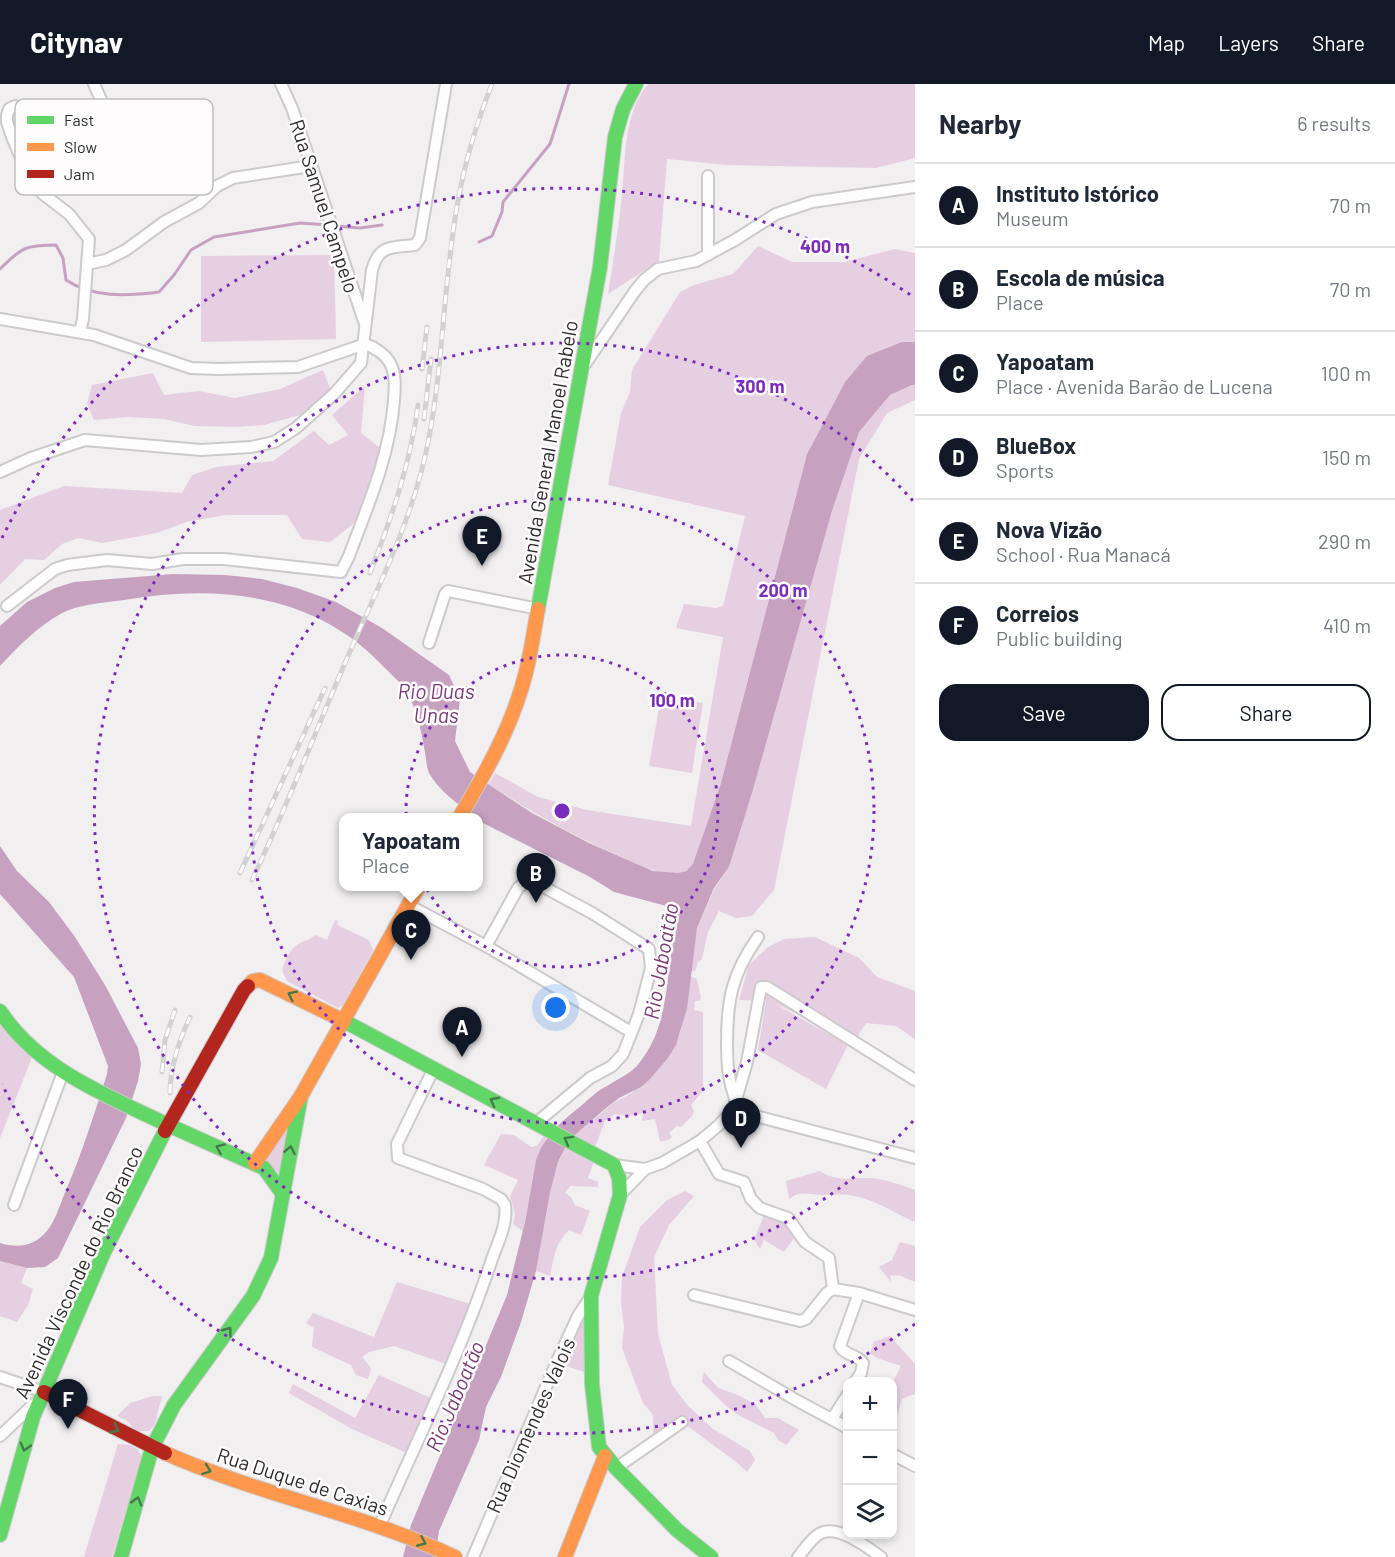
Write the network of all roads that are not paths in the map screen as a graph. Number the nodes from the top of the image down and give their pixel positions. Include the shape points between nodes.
1 (94, 84) edge
2 (281, 84) edge
3 (446, 84) edge
4 (636, 84) edge
5 (101, 99) edge
6 (15, 106) edge
7 (15, 144) edge
8 (311, 166) junction
9 (708, 176) dead end
10 (915, 188) edge
11 (213, 190) edge
12 (44, 195) edge
13 (207, 195) edge
14 (708, 255) junction
15 (87, 264) junction
16 (0, 319) edge
17 (366, 328) junction
18 (80, 332) junction
19 (364, 344) junction
20 (583, 368) junction
21 (0, 472) edge
22 (7, 606) dead end
23 (538, 609) junction
24 (429, 643) dead end
25 (462, 813) edge
26 (416, 891) edge
27 (408, 905) junction
28 (758, 937) dead end
29 (486, 946) junction
30 (0, 1011) edge
31 (344, 1021) junction
32 (631, 1032) junction
33 (434, 1068) junction
34 (63, 1072) junction
35 (915, 1080) edge
36 (301, 1096) junction
37 (734, 1104) junction
38 (168, 1125) junction
39 (541, 1125) junction
40 (700, 1141) junction
41 (915, 1158) edge
42 (255, 1162) junction
43 (614, 1165) junction
44 (645, 1169) junction
45 (282, 1193) junction
46 (620, 1195) junction
47 (14, 1205) dead end
48 (839, 1291) junction
49 (859, 1293) junction
50 (694, 1295) dead end
51 (591, 1296) junction
52 (915, 1310) edge
53 (729, 1361) dead end
54 (0, 1377) edge
55 (858, 1377) edge
56 (43, 1394) junction
57 (843, 1402) edge
58 (832, 1419) junction
59 (682, 1422) dead end
60 (843, 1425) edge
61 (0, 1436) edge
62 (152, 1448) junction
63 (605, 1456) junction
64 (897, 1457) edge
65 (915, 1466) edge
66 (616, 1468) junction
67 (380, 1525) junction
68 (0, 1534) edge
69 (449, 1554) edge
70 (121, 1557) edge
71 (473, 1557) edge
72 (565, 1557) edge
73 (711, 1557) edge
74 (798, 1557) edge
75 (881, 1557) edge

1 - 5 street
2 - 8 street, Rua Samuel Campelo
3 - 17 street via 420,238 415,245 384,249 375,258
4 - 20 main road, Avenida General Manoel Rabelo via 615,137
6 - 7 street via 7,115
8 - 11 street via 232,178
8 - 17 street, Rua Samuel Campelo
9 - 14 street
10 - 14 street via 795,207 776,214
12 - 15 street via 69,214 88,239
13 - 15 street via 126,250
14 - 20 street via 658,269 644,280
15 - 18 street
16 - 18 street
17 - 19 street
18 - 19 street via 191,368 298,368
19 - 21 street via 361,363 348,381 296,428 274,442 201,450 85,440
19 - 22 street via 385,356 393,370 393,416 386,453 342,571 224,559 153,564 107,560 55,569
20 - 23 main road, Avenida General Manoel Rabelo
23 - 24 street via 448,591
23 - 25 main road, Avenida General Manoel Rabelo via 526,673 508,727
26 - 27 main road
27 - 29 street
27 - 31 main road
28 - 37 street via 745,956 728,998 728,1075
29 - 32 street
29 - 32 street via 518,888 529,879 592,913 649,949 651,968
30 - 34 main road via 21,1040
31 - 33 main road
31 - 36 main road
31 -> 38 main road, Avenida Visconde do Rio Branco via 256,979 244,990
32 - 39 street via 623,1054 612,1066 583,1084
39 -> 33 main road
33 - 67 street via 397,1144 398,1158 492,1193 505,1205 506,1218 455,1357
34 - 38 main road
34 - 47 street
35 - 37 street via 764,986
36 - 42 main road
45 -> 36 main road
37 - 40 street via 719,1125
37 - 41 street
42 -> 38 main road
38 - 56 main road, Avenida Visconde do Rio Branco via 111,1236
43 -> 39 main road
40 - 44 street
40 - 48 street via 719,1174 744,1182 760,1208 788,1218 805,1242 829,1258
42 - 45 main road via 269,1173
43 - 44 street
43 - 46 main road
44 - 46 street
62 -> 45 main road via 174,1405 263,1278 275,1246
46 - 51 main road
48 - 49 street
48 - 50 street via 826,1293 806,1319 800,1321
49 - 52 street
49 - 55 street via 840,1346 845,1353 861,1360 863,1367
51 - 63 main road via 596,1435
51 - 71 street, Rua Diomendes Valois via 558,1359
53 - 58 street
54 - 56 street
56 - 61 street
56 -> 62 main road
56 -> 68 main road, Avenida Visconde do Rio Branco
57 - 58 street
58 - 60 street
59 - 66 street
62 -> 67 main road, Rua Duque de Caxias via 242,1483
70 -> 62 main road
63 - 66 main road
63 - 72 main road
64 - 65 street
66 - 73 main road via 677,1530
67 -> 69 main road, Rua Duque de Caxias
74 - 75 street via 818,1534 830,1532 862,1544

